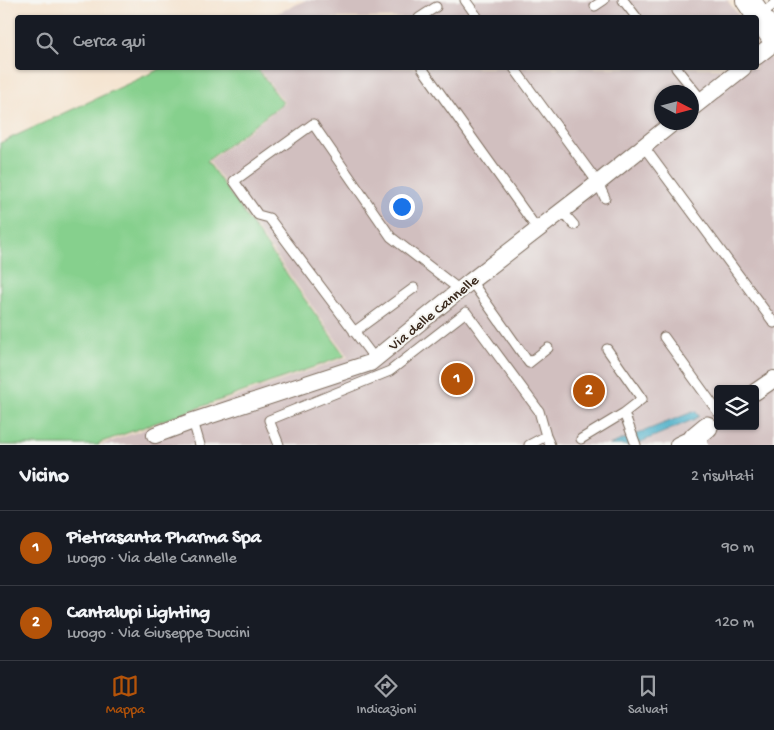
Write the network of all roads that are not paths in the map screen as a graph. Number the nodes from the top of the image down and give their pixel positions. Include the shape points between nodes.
1 (465, 0) edge
2 (604, 0) edge
3 (623, 0) edge
4 (595, 6) dead end
5 (436, 7) dead end
6 (760, 7) edge
7 (424, 15) edge
8 (476, 15) edge
9 (635, 15) edge
10 (774, 38) edge
11 (774, 43) edge
12 (759, 55) edge
13 (423, 70) edge
14 (515, 70) edge
15 (677, 70) edge
16 (740, 70) edge
17 (685, 85) edge
18 (699, 102) edge
19 (664, 130) edge
20 (644, 147) junction
21 (598, 183) junction
22 (605, 198) dead end
23 (562, 211) junction
24 (574, 225) dead end
25 (538, 230) junction
26 (466, 285) junction
27 (414, 288) dead end
28 (774, 323) edge
29 (354, 332) junction
30 (664, 337) dead end
31 (548, 348) dead end
32 (606, 349) dead end
33 (375, 359) junction
34 (774, 379) edge
35 (759, 389) edge
36 (624, 413) junction
37 (194, 421) junction
38 (703, 431) edge
39 (155, 435) dead end
40 (546, 436) junction
41 (581, 439) dead end
42 (200, 445) edge
43 (279, 445) edge
44 (529, 445) edge
45 (550, 445) edge
46 (636, 445) edge

1 - 8 lane
2 - 4 lane
3 - 9 lane
5 - 7 lane
6 - 10 main road
11 - 12 street
13 - 25 lane
14 - 21 lane
15 - 17 lane
16 - 18 street
19 - 20 street, Via delle Cannelle
20 - 21 street, Via delle Cannelle
20 - 28 lane
21 - 22 lane
21 - 23 street, Via delle Cannelle
23 - 24 lane
23 - 25 street, Via delle Cannelle
25 - 26 street, Via delle Cannelle
26 - 29 lane via 391,237 313,124 234,181 258,215 269,218
26 - 31 lane via 529,363
26 - 33 street, Via delle Cannelle
27 - 29 lane
29 - 33 lane
30 - 38 lane
32 - 36 lane via 642,399
33 - 37 street, Via delle Cannelle
34 - 35 street
36 - 41 lane
36 - 46 lane
37 - 39 street, Via delle Cannelle
37 - 42 lane
40 - 43 lane via 538,411 466,312 390,371 269,420
40 - 44 lane
40 - 45 lane

